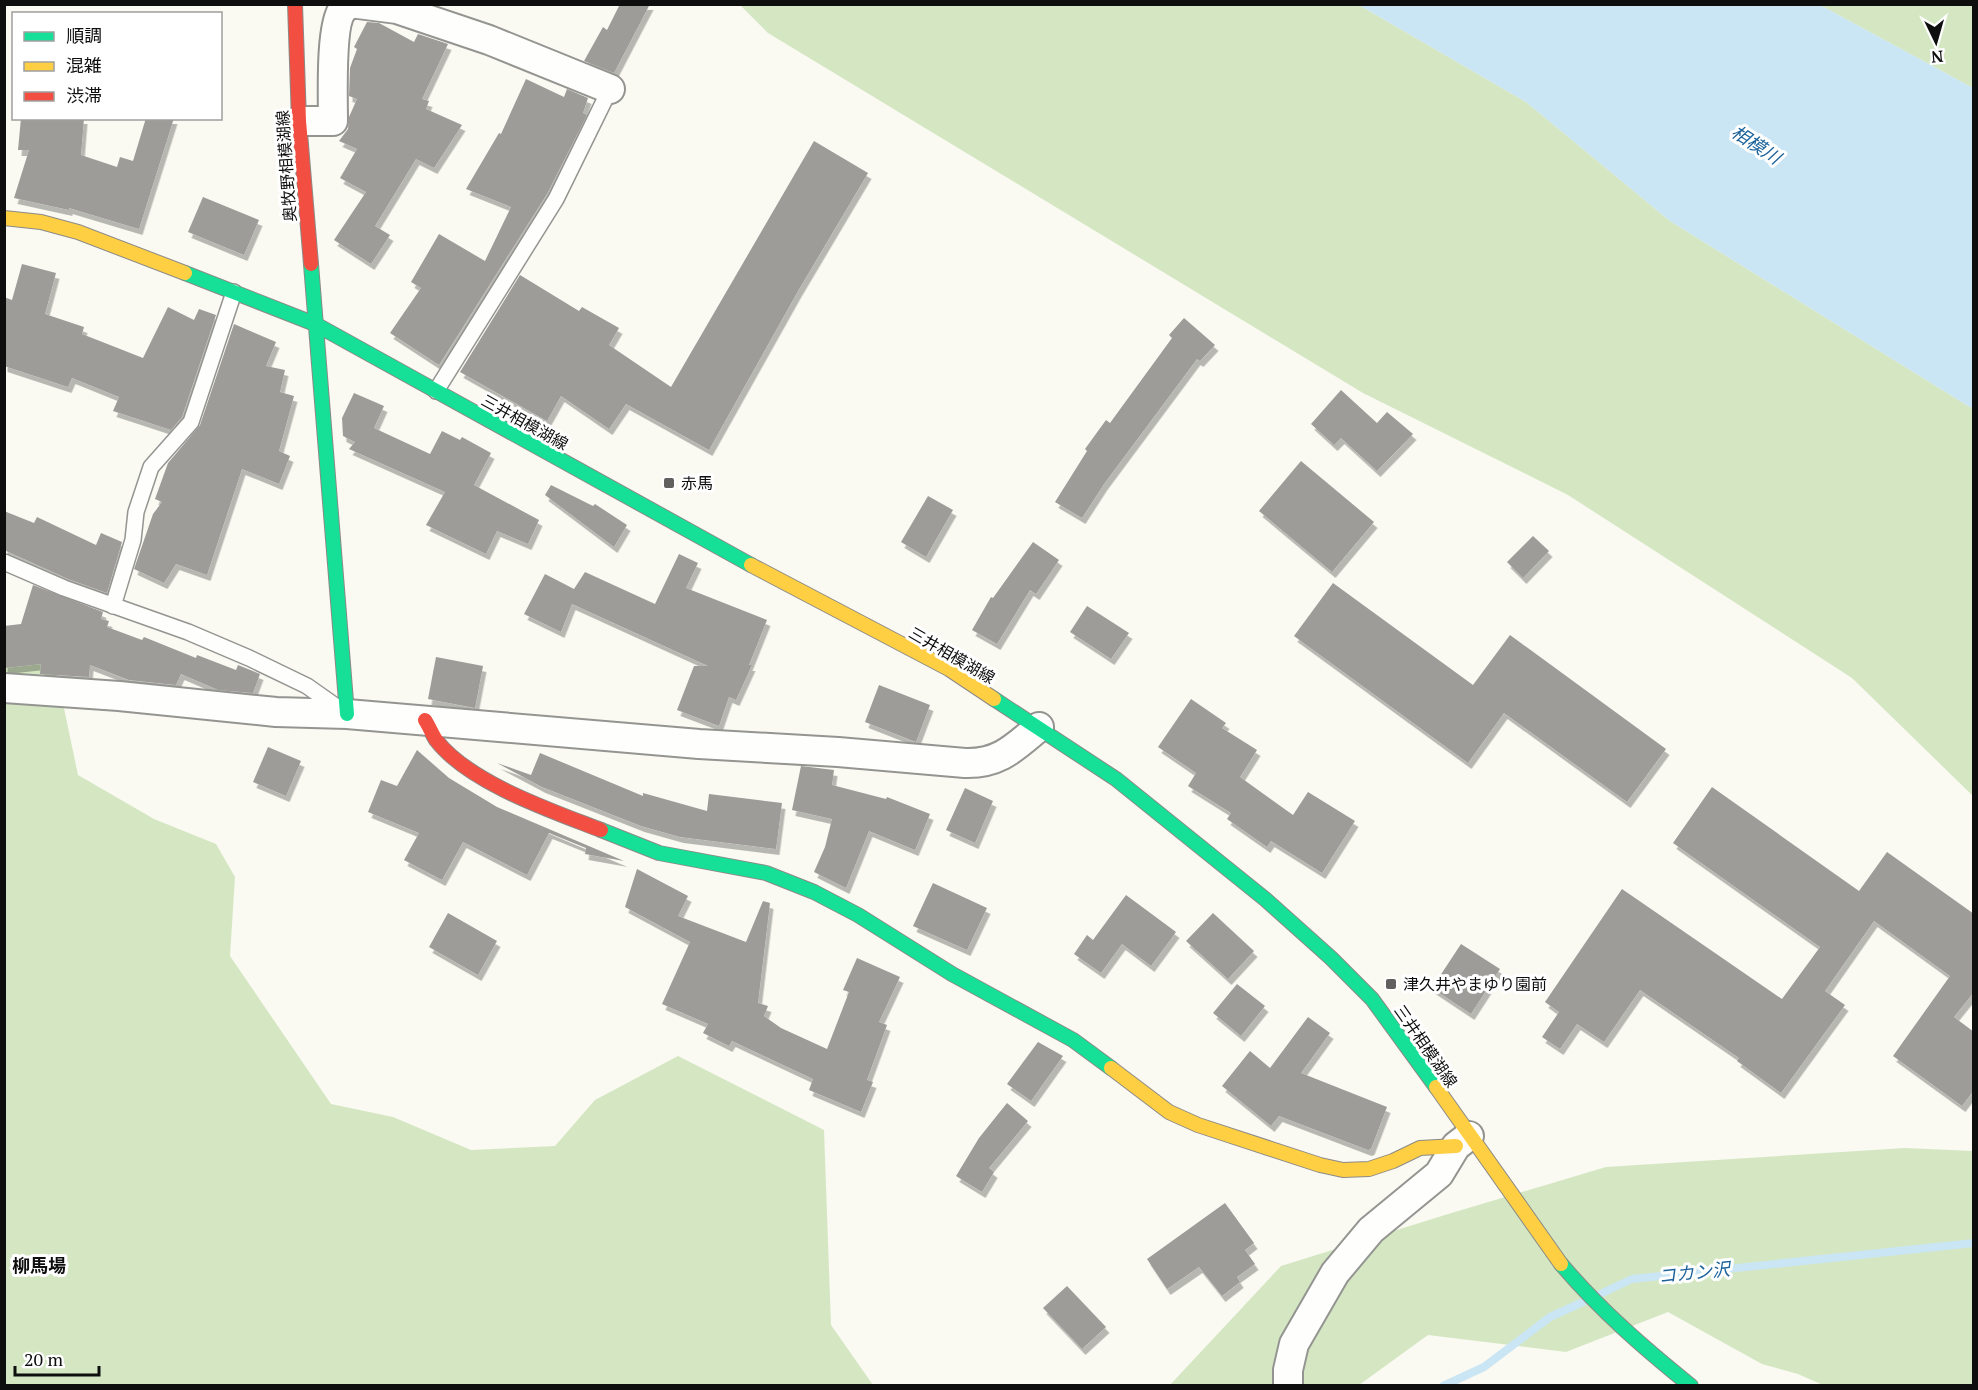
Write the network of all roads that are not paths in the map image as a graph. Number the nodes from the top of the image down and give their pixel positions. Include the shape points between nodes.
1 (296, 4) edge
2 (351, 4) edge
3 (358, 4) edge
4 (610, 89) joint
5 (299, 121) junction
6 (4, 218) edge
7 (234, 292) junction
8 (315, 324) junction
9 (436, 391) junction
10 (4, 562) edge
11 (113, 606) junction
12 (4, 688) edge
13 (347, 714) junction
14 (425, 720) junction
15 (1039, 727) junction
16 (1463, 1141) junction
17 (1288, 1386) edge
18 (1691, 1386) edge

1 - 5 main road, 奥牧野相模湖線
2 - 5 street via 342,9 338,21 332,68 333,121
3 - 4 street via 407,13 489,40
4 - 9 lane via 556,199
5 - 8 main road, 奥牧野相模湖線
6 - 7 main road, 三井相模湖線 via 78,232
7 - 8 main road, 三井相模湖線
7 - 11 lane via 191,422 150,467
8 - 9 main road, 三井相模湖線
8 - 13 main road, 奥牧野相模湖線
9 - 15 main road, 三井相模湖線 via 732,555 949,669
10 - 11 lane
11 - 13 lane via 249,658 307,686
12 - 13 street via 276,712
13 - 14 street
14 - 15 street via 982,764 1011,750
14 - 16 main road via 436,740 459,762 535,804 659,853 766,873 858,915 952,974 1073,1040 1169,1112 1198,1125 1343,1170 1369,1169 1420,1148
15 - 16 main road, 三井相模湖線 via 1116,779 1265,898 1331,958 1372,999 1407,1045
16 - 17 street via 1439,1174 1371,1230 1335,1273 1294,1344
16 - 18 main road, 三井相模湖線 via 1501,1182 1588,1296 1631,1338

